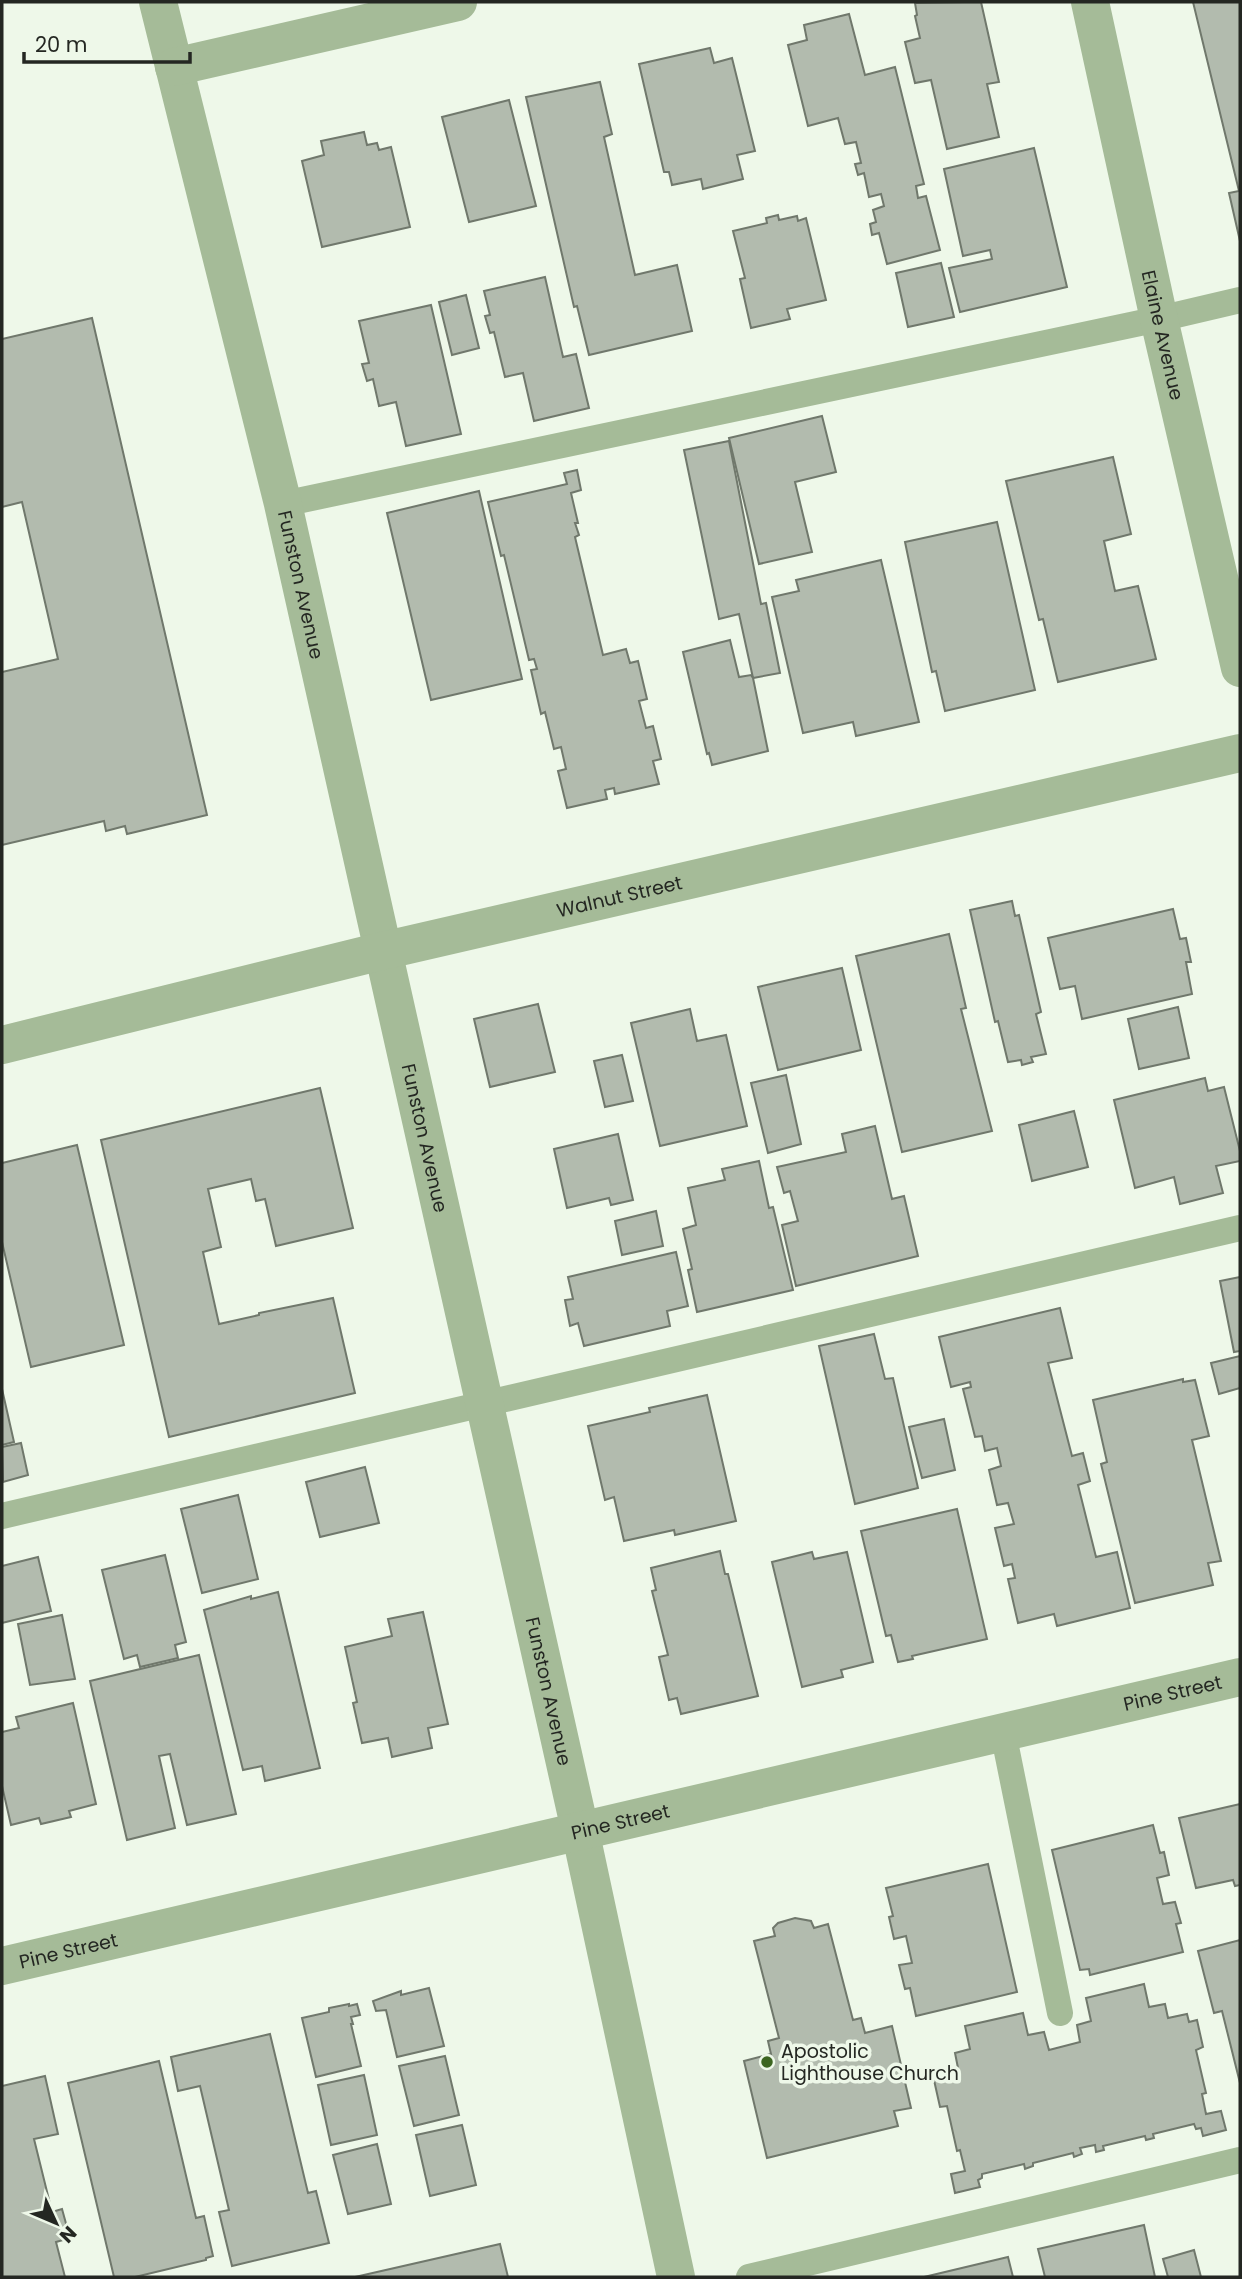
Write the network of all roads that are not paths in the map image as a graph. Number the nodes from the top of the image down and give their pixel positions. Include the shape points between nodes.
1 (158, 2) edge
2 (458, 2) edge
3 (1090, 2) edge
4 (174, 67) junction
5 (1240, 300) edge
6 (1159, 319) junction
7 (283, 504) junction
8 (1240, 668) edge
9 (1240, 753) edge
10 (382, 951) junction
11 (2, 1045) edge
12 (1240, 1228) edge
13 (485, 1405) junction
14 (2, 1516) edge
15 (1240, 1677) edge
16 (1003, 1732) junction
17 (580, 1830) junction
18 (2, 1966) edge
19 (1060, 2013) dead end
20 (1240, 2160) edge
21 (676, 2277) edge
22 (749, 2277) edge

1 - 4 street, Funston Avenue
2 - 4 street
3 - 6 street, Elaine Avenue
4 - 7 street, Funston Avenue
5 - 6 lane
6 - 7 lane
6 - 8 street, Elaine Avenue
7 - 10 street, Funston Avenue
9 - 10 street, Walnut Street
10 - 11 street, Walnut Street
10 - 13 street, Funston Avenue
12 - 13 lane
13 - 14 lane
13 - 17 street, Funston Avenue
15 - 16 street, Pine Street
16 - 17 street, Pine Street
16 - 19 lane
17 - 18 street, Pine Street
17 - 21 street, Funston Avenue
20 - 22 lane

